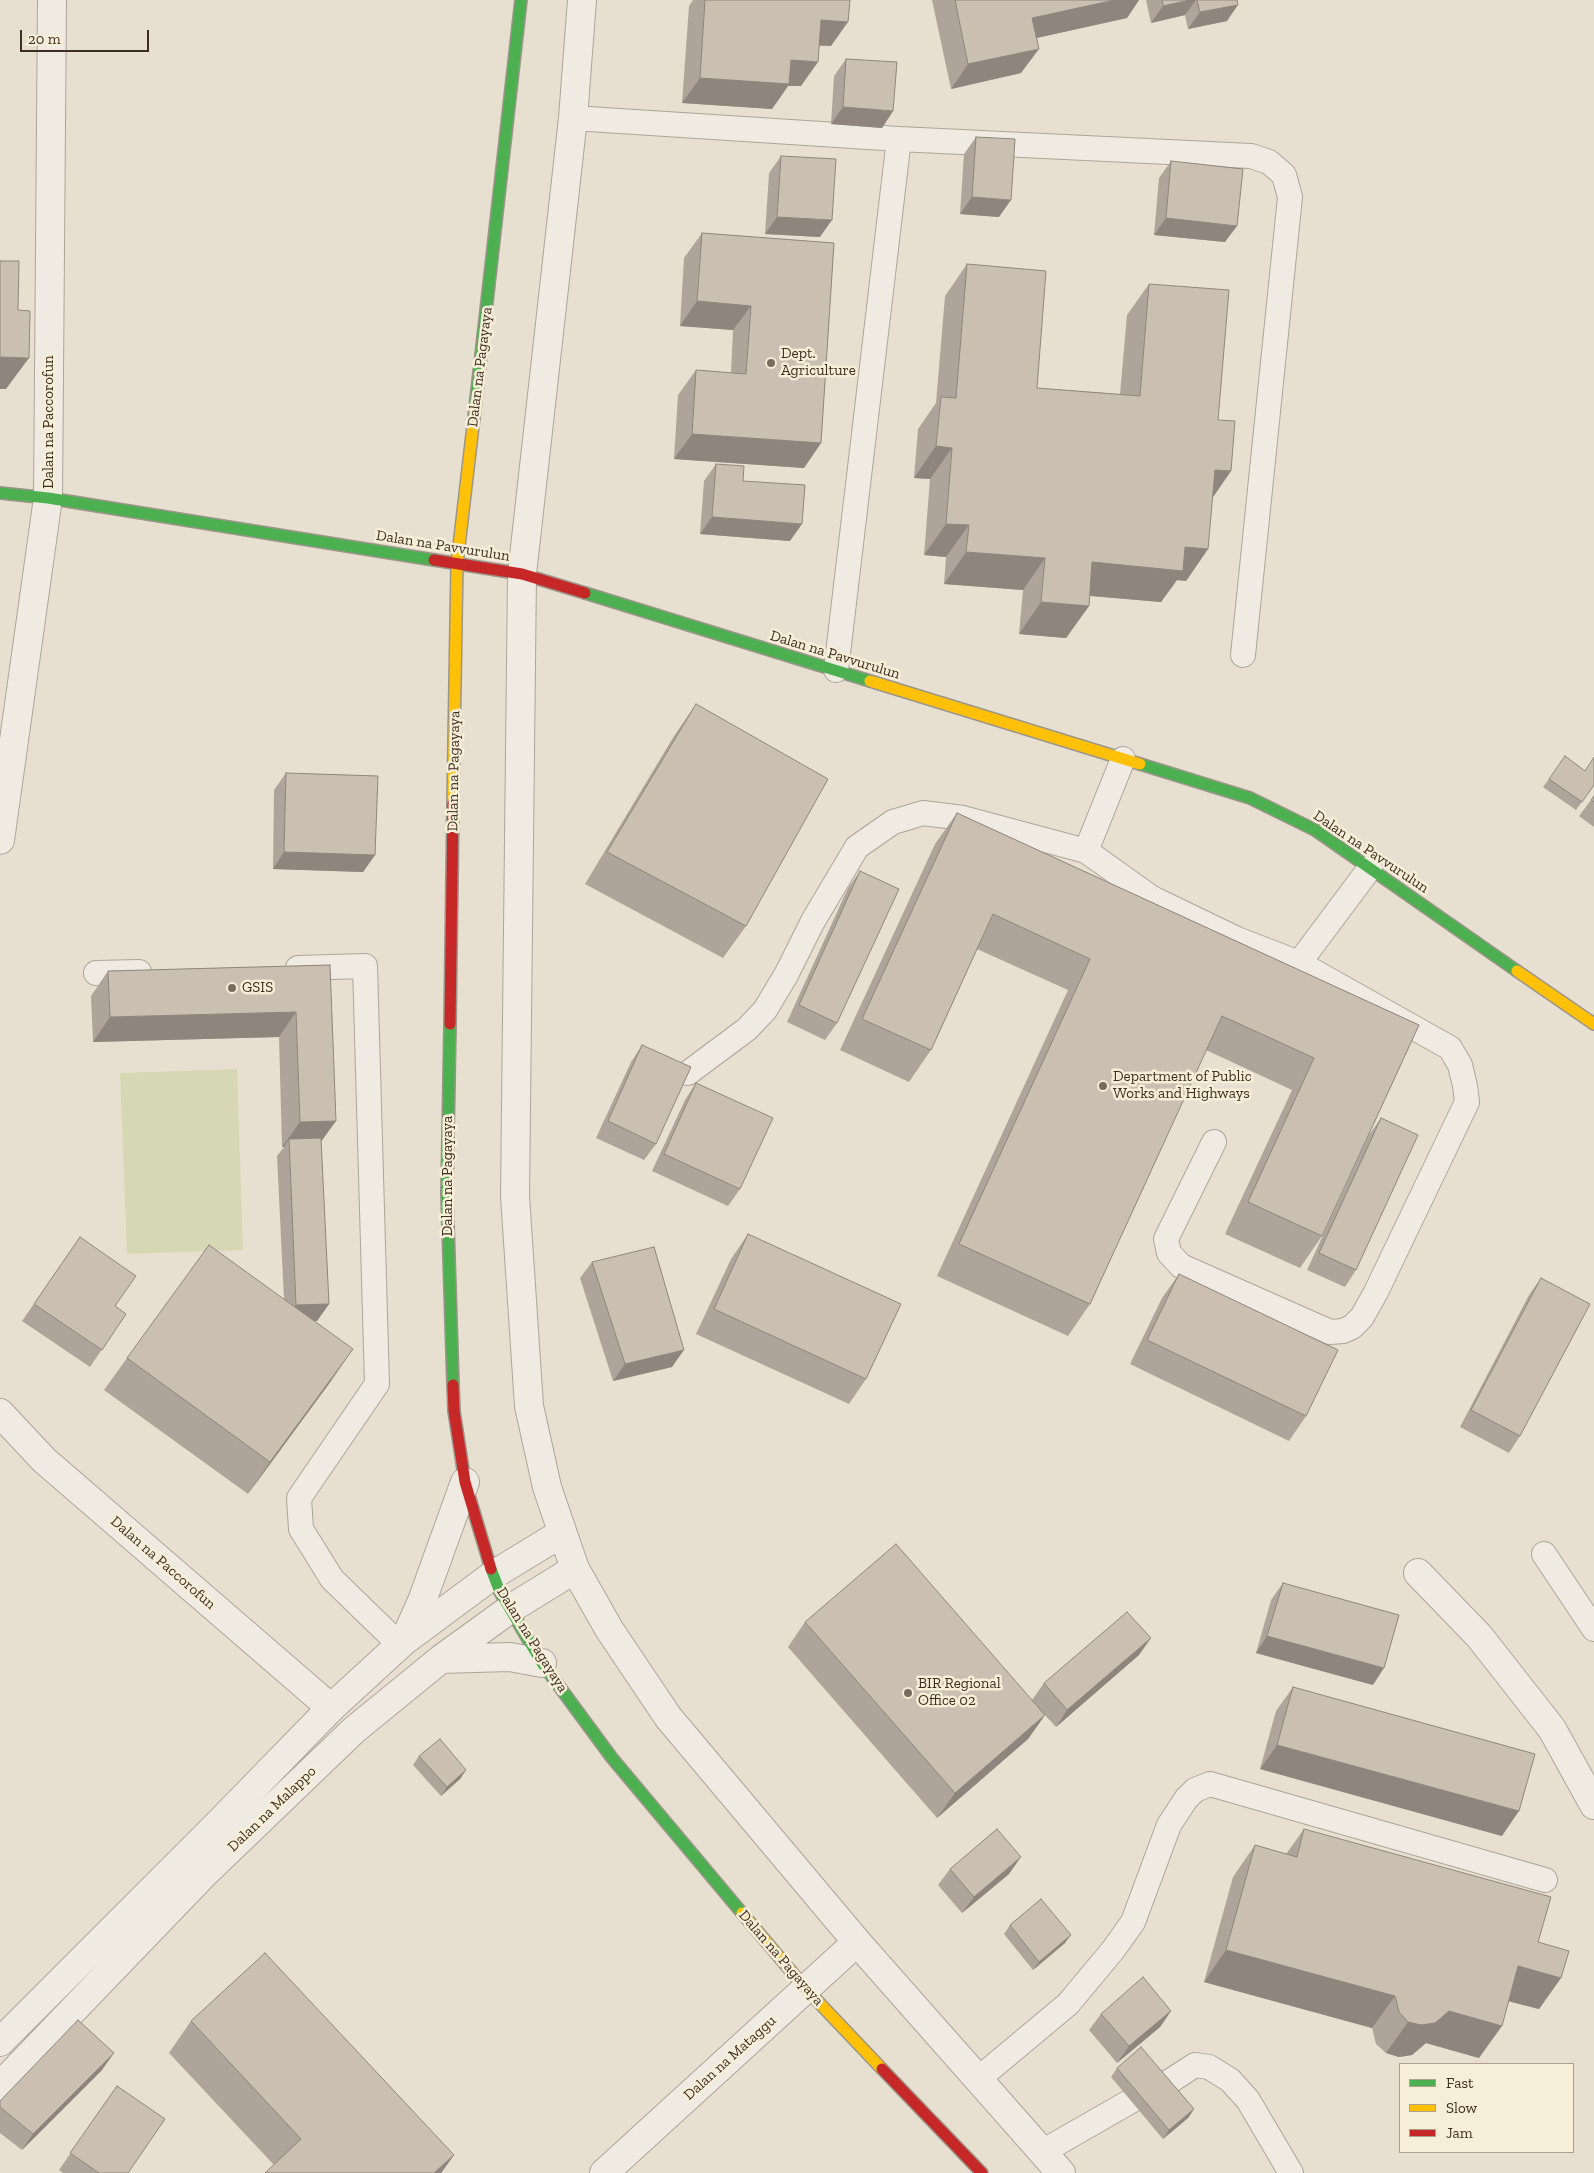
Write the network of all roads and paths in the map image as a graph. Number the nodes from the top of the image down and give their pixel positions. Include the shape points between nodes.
1 (52, 0) edge
2 (521, 0) edge
3 (582, 0) edge
4 (573, 118) junction
5 (899, 138) junction
6 (0, 493) edge
7 (48, 498) junction
8 (457, 563) junction
9 (522, 574) junction
10 (1243, 656) dead end
11 (836, 670) junction
12 (1123, 759) junction
13 (0, 840) edge
14 (1086, 851) junction
15 (1370, 868) junction
16 (1299, 963) junction
17 (275, 968) edge
18 (166, 972) edge
19 (96, 973) dead end
20 (1594, 1024) edge
21 (688, 1073) edge
22 (1214, 1142) dead end
23 (0, 1412) edge
24 (465, 1482) junction
25 (562, 1533) junction
26 (1544, 1554) dead end
27 (575, 1569) junction
28 (1418, 1573) dead end
29 (493, 1575) junction
30 (510, 1609) junction
31 (1594, 1629) edge
32 (402, 1643) junction
33 (441, 1658) junction
34 (542, 1663) junction
35 (331, 1708) junction
36 (1594, 1805) edge
37 (1545, 1880) dead end
38 (857, 1942) junction
39 (806, 1988) junction
40 (0, 2042) edge
41 (977, 2080) junction
42 (0, 2086) edge
43 (1161, 2087) edge
44 (1132, 2101) dead end
45 (1042, 2152) junction
46 (604, 2173) edge
47 (982, 2173) edge
48 (1061, 2173) edge
49 (1291, 2173) edge

1 - 7 street, Dalan na Paccorofun
2 - 8 street, Dalan na Pagayaya
3 - 4 street
4 - 5 lane
4 - 9 street
5 - 10 lane via 1251,156 1270,162 1284,175 1290,197
5 - 11 lane
6 - 7 street, Dalan na Pavvurulun
7 - 8 street, Dalan na Pavvurulun
7 - 13 street, Dalan na Paccorofun
8 - 9 street, Dalan na Pavvurulun
8 - 24 street, Dalan na Pagayaya via 447,1193 454,1411
9 - 11 street, Dalan na Pavvurulun
9 - 25 street via 515,1196 529,1406 547,1487
11 - 12 street, Dalan na Pavvurulun
12 - 14 lane
12 - 15 street, Dalan na Pavvurulun via 1250,798 1316,830
14 - 16 lane via 1152,898
14 - 21 lane via 963,818 924,813 893,822 857,848 765,1010 747,1029
15 - 16 lane
15 - 20 street, Dalan na Pavvurulun
16 - 22 lane via 1450,1048 1460,1065 1466,1086 1467,1102 1376,1292 1362,1317 1352,1327 1330,1332 1181,1266 1169,1253 1166,1239
17 - 32 lane via 365,966 378,1384 300,1498 301,1529 332,1578
18 - 19 lane
23 - 35 street, Dalan na Paccorofun via 44,1460
24 - 29 street, Dalan na Pagayaya
24 - 32 street via 422,1601
25 - 27 street
25 - 29 street, Dalan na Malappo
26 - 31 lane
27 - 30 street, Dalan na Malappo
27 - 38 street via 609,1628 668,1717
28 - 36 street via 1479,1636 1552,1729
29 - 30 street, Dalan na Pagayaya
29 - 32 street, Dalan na Malappo
30 - 33 street, Dalan na Malappo
30 - 34 street, Dalan na Pagayaya
32 - 35 street, Dalan na Malappo
33 - 34 street via 510,1657
33 - 42 street, Dalan na Malappo via 354,1730 209,1869
34 - 39 street, Dalan na Pagayaya via 612,1758
35 - 40 street, Dalan na Malappo
37 - 41 lane via 1210,1784 1195,1790 1186,1799 1169,1825 1133,1922 1113,1950 1068,2004
38 - 39 street, Dalan na Mataggu
38 - 41 street
39 - 46 street, Dalan na Mataggu
39 - 47 street, Dalan na Pagayaya
41 - 45 street
43 - 49 lane via 1195,2065 1209,2067 1230,2080 1248,2100
44 - 45 lane
45 - 48 street

